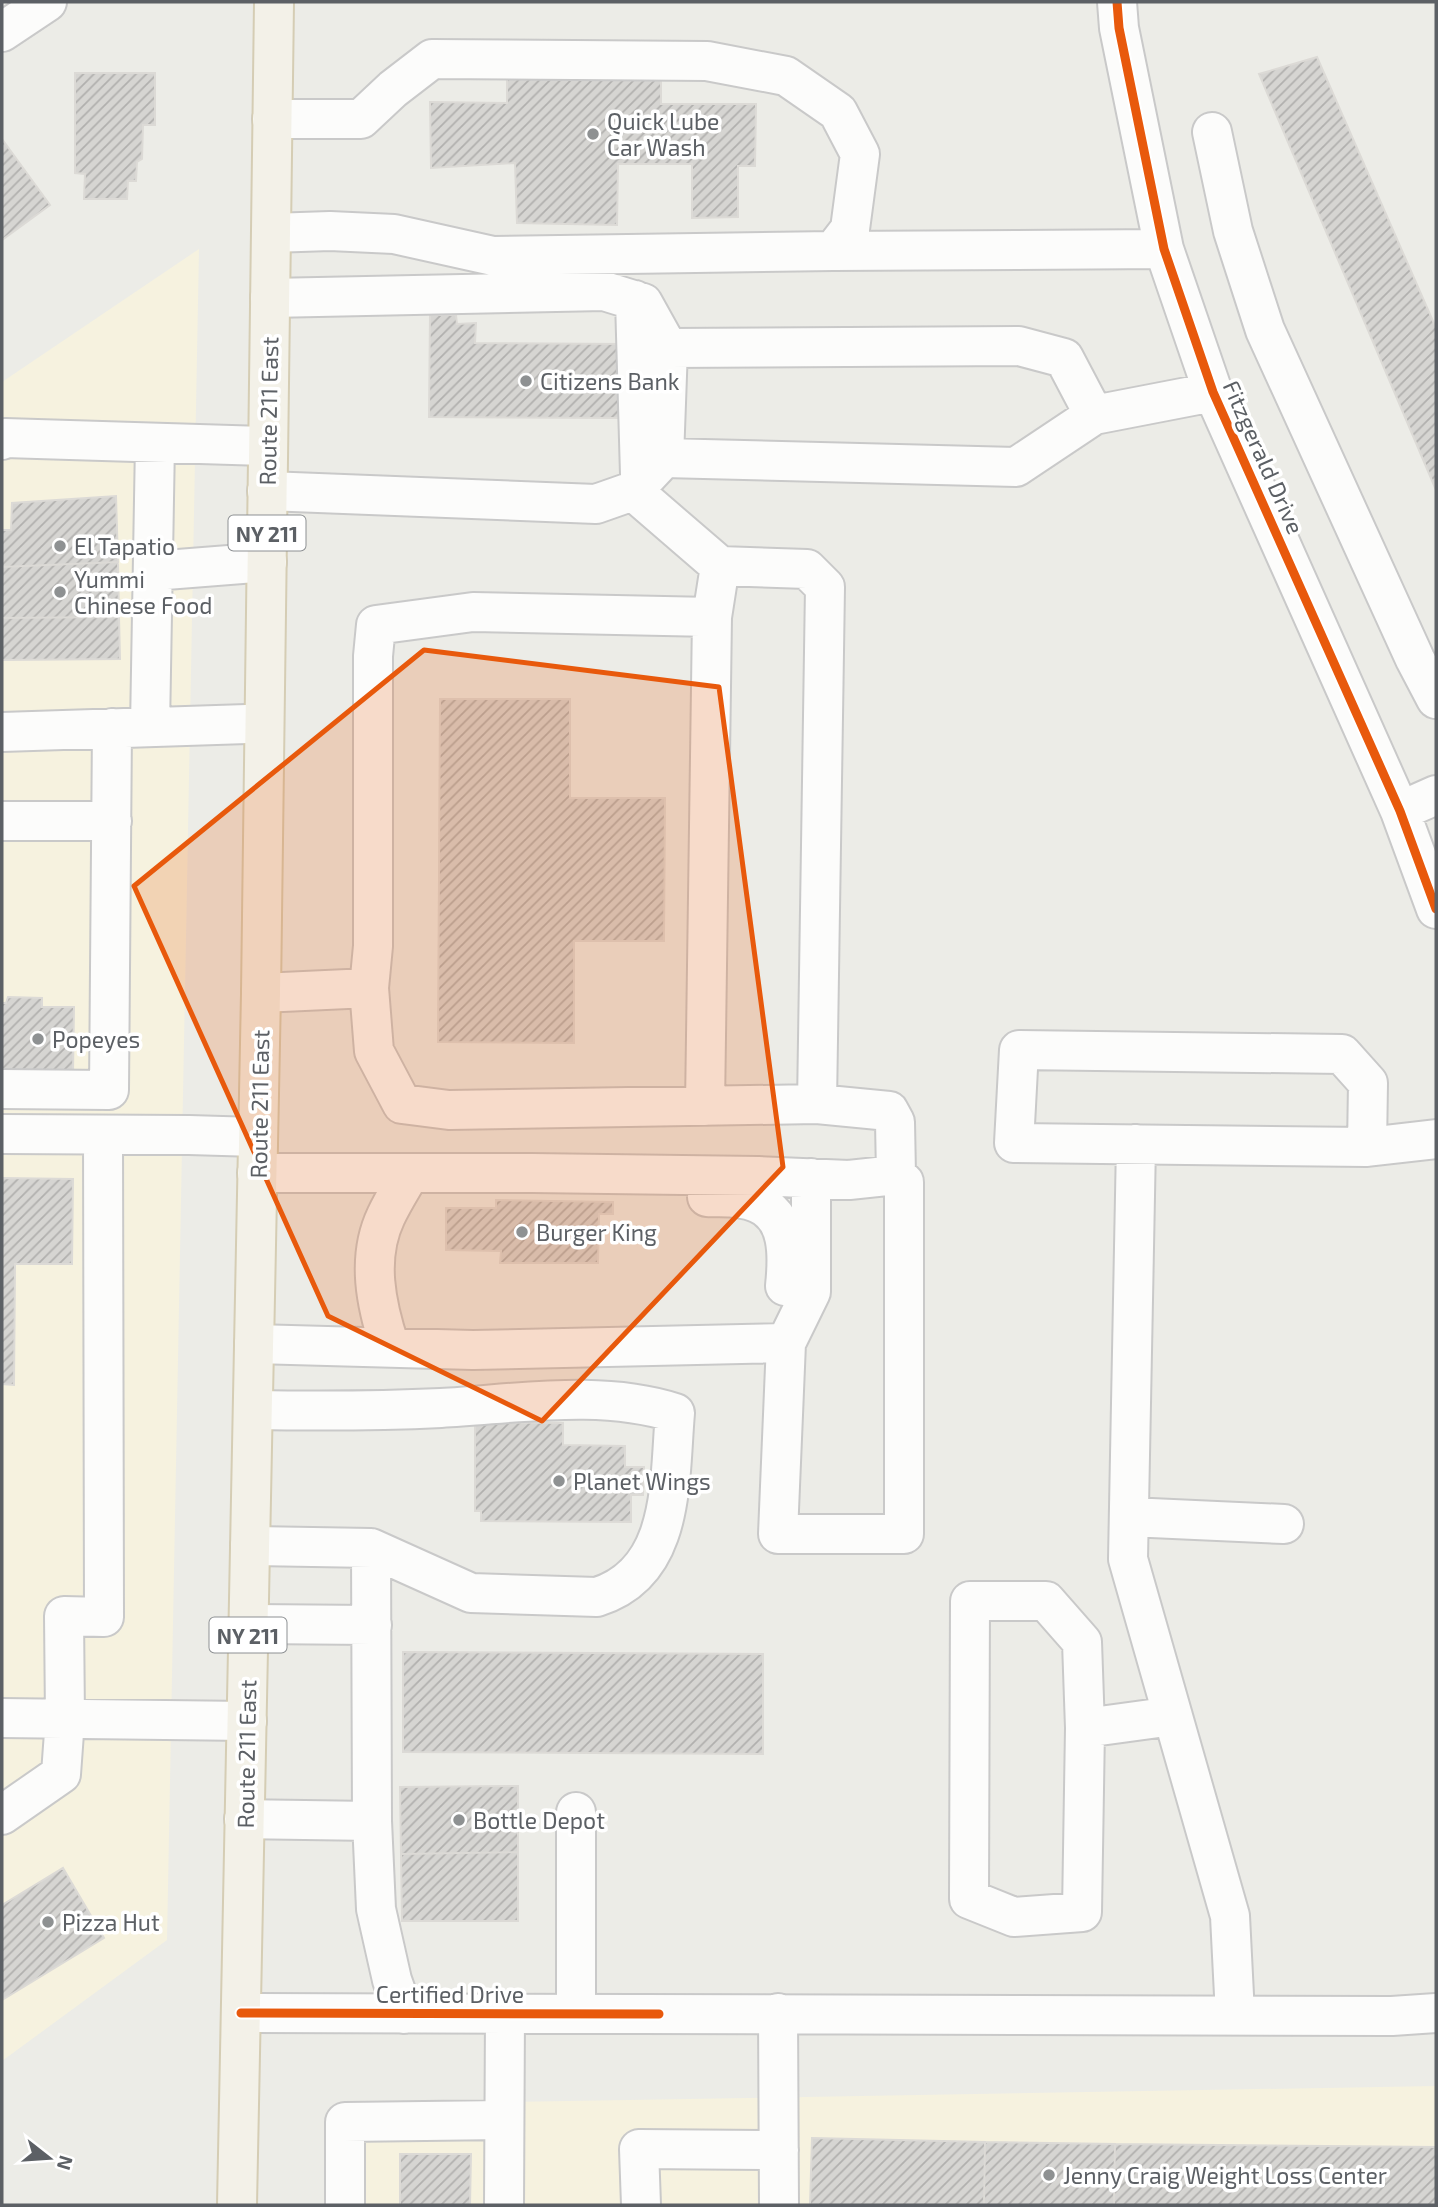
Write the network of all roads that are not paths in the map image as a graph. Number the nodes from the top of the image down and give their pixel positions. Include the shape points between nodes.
1 (47, 2) edge
2 (274, 2) edge
3 (1117, 2) edge
4 (2, 32) edge
5 (272, 119) junction
6 (1212, 132) dead end
7 (271, 233) junction
8 (1164, 249) junction
9 (833, 251) junction
10 (270, 298) junction
11 (635, 300) junction
12 (668, 348) junction
13 (1213, 392) junction
14 (1094, 415) junction
15 (2, 440) edge
16 (155, 443) junction
17 (268, 446) junction
18 (645, 478) junction
19 (267, 491) junction
20 (267, 562) junction
21 (720, 566) junction
22 (152, 571) junction
23 (712, 617) junction
24 (1436, 699) edge
25 (264, 722) junction
26 (150, 727) junction
27 (112, 728) junction
28 (2, 732) edge
29 (1436, 795) edge
30 (1400, 811) junction
31 (2, 821) edge
32 (112, 821) junction
33 (1436, 909) edge
34 (369, 988) junction
35 (261, 993) junction
36 (2, 1089) edge
37 (817, 1104) junction
38 (705, 1106) junction
39 (2, 1134) edge
40 (103, 1136) junction
41 (1436, 1139) edge
42 (1136, 1144) junction
43 (1367, 1147) junction
44 (258, 1155) junction
45 (421, 1173) junction
46 (896, 1175) junction
47 (811, 1178) junction
48 (780, 1343) junction
49 (254, 1344) junction
50 (390, 1347) junction
51 (253, 1410) junction
52 (1129, 1517) junction
53 (1284, 1524) dead end
54 (250, 1546) junction
55 (371, 1548) junction
56 (248, 1624) junction
57 (372, 1625) junction
58 (1173, 1716) junction
59 (2, 1718) edge
60 (65, 1719) junction
61 (247, 1721) junction
62 (1085, 1728) junction
63 (576, 1812) dead end
64 (2, 1815) edge
65 (244, 1819) junction
66 (372, 1821) junction
67 (241, 2013) junction
68 (1436, 2013) edge
69 (404, 2014) junction
70 (505, 2014) junction
71 (576, 2014) junction
72 (778, 2014) junction
73 (1235, 2015) junction
74 (504, 2120) junction
75 (779, 2150) junction
76 (237, 2205) edge
77 (345, 2205) edge
78 (504, 2205) edge
79 (641, 2205) edge
80 (779, 2205) edge

1 - 4 street
2 - 5 main road, Route 211 East / NY 211
3 - 8 street, Fitzgerald Drive
5 - 7 main road, Route 211 East / NY 211
5 - 9 street via 360,119 432,59 707,61 786,76 838,112 860,154 850,229
6 - 24 street via 1233,231 1265,330
7 - 9 street via 394,234 493,256
7 - 10 main road, Route 211 East / NY 211
8 - 9 street
8 - 13 street, Fitzgerald Drive
10 - 11 street via 604,291
10 - 17 main road, Route 211 East / NY 211
11 - 12 street via 643,303
11 - 18 street
12 - 14 street via 1019,346 1063,358
12 - 18 street
13 - 14 street
13 - 30 street, Fitzgerald Drive
14 - 18 street via 1016,467
15 - 16 street
16 - 17 street
16 - 22 street
17 - 19 main road, Route 211 East / NY 211
18 - 19 street via 596,504
18 - 21 street
19 - 20 main road, Route 211 East / NY 211
20 - 22 street
20 - 25 main road, Route 211 East / NY 211
21 - 23 street
21 - 37 street via 807,569 825,587
22 - 26 street
23 - 34 street via 473,612 376,625
23 - 38 street
25 - 26 street
25 - 35 main road, Route 211 East / NY 211
26 - 27 street
27 - 28 street
27 - 32 street
29 - 30 street
30 - 33 street, Fitzgerald Drive
31 - 32 street
32 - 36 street via 109,1090
34 - 35 street
34 - 38 street via 374,1051 402,1104 449,1110
35 - 44 main road, Route 211 East / NY 211
37 - 38 street
37 - 46 street via 889,1111 895,1122
39 - 40 street
40 - 44 street via 189,1135
40 - 60 street via 104,1617 64,1616
41 - 43 street
42 - 43 street
42 - 43 street via 1014,1143 1019,1050 1342,1054 1367,1083
42 - 52 street
44 - 45 street
44 - 49 main road, Route 211 East / NY 211
45 - 47 street
45 - 48 street via 479,1193 738,1198 759,1203 773,1213 786,1239
45 - 50 street via 385,1217 374,1262 379,1315
46 - 47 street
46 - 48 street via 904,1182 904,1534 778,1534
47 - 48 street via 811,1292
48 - 50 street via 474,1350
49 - 50 street
49 - 51 main road, Route 211 East / NY 211
51 - 54 main road, Route 211 East / NY 211
51 - 55 street via 441,1408 568,1399 651,1405 676,1413 660,1533 650,1557 613,1592 597,1597 471,1593
52 - 53 street
52 - 58 street via 1128,1559
54 - 55 street
54 - 56 main road, Route 211 East / NY 211
55 - 57 street
56 - 57 street
56 - 61 main road, Route 211 East / NY 211
57 - 66 street
58 - 62 street
58 - 73 street via 1230,1916
59 - 60 street
60 - 61 street
60 - 64 street via 61,1774
61 - 65 main road, Route 211 East / NY 211
62 - 62 street via 1082,1642 1046,1601 970,1601 969,1899 1014,1916 1082,1912
63 - 71 street
65 - 66 street
65 - 67 main road, Route 211 East / NY 211
66 - 69 street via 376,1909
67 - 69 street, Certified Drive
67 - 76 main road, Route 211 East / NY 211
68 - 73 street, Certified Drive
69 - 70 street, Certified Drive
70 - 71 street, Certified Drive
70 - 74 street
71 - 72 street, Certified Drive
72 - 73 street, Certified Drive
72 - 75 street
74 - 77 street via 345,2122
74 - 78 street
75 - 79 street via 639,2149
75 - 80 street

